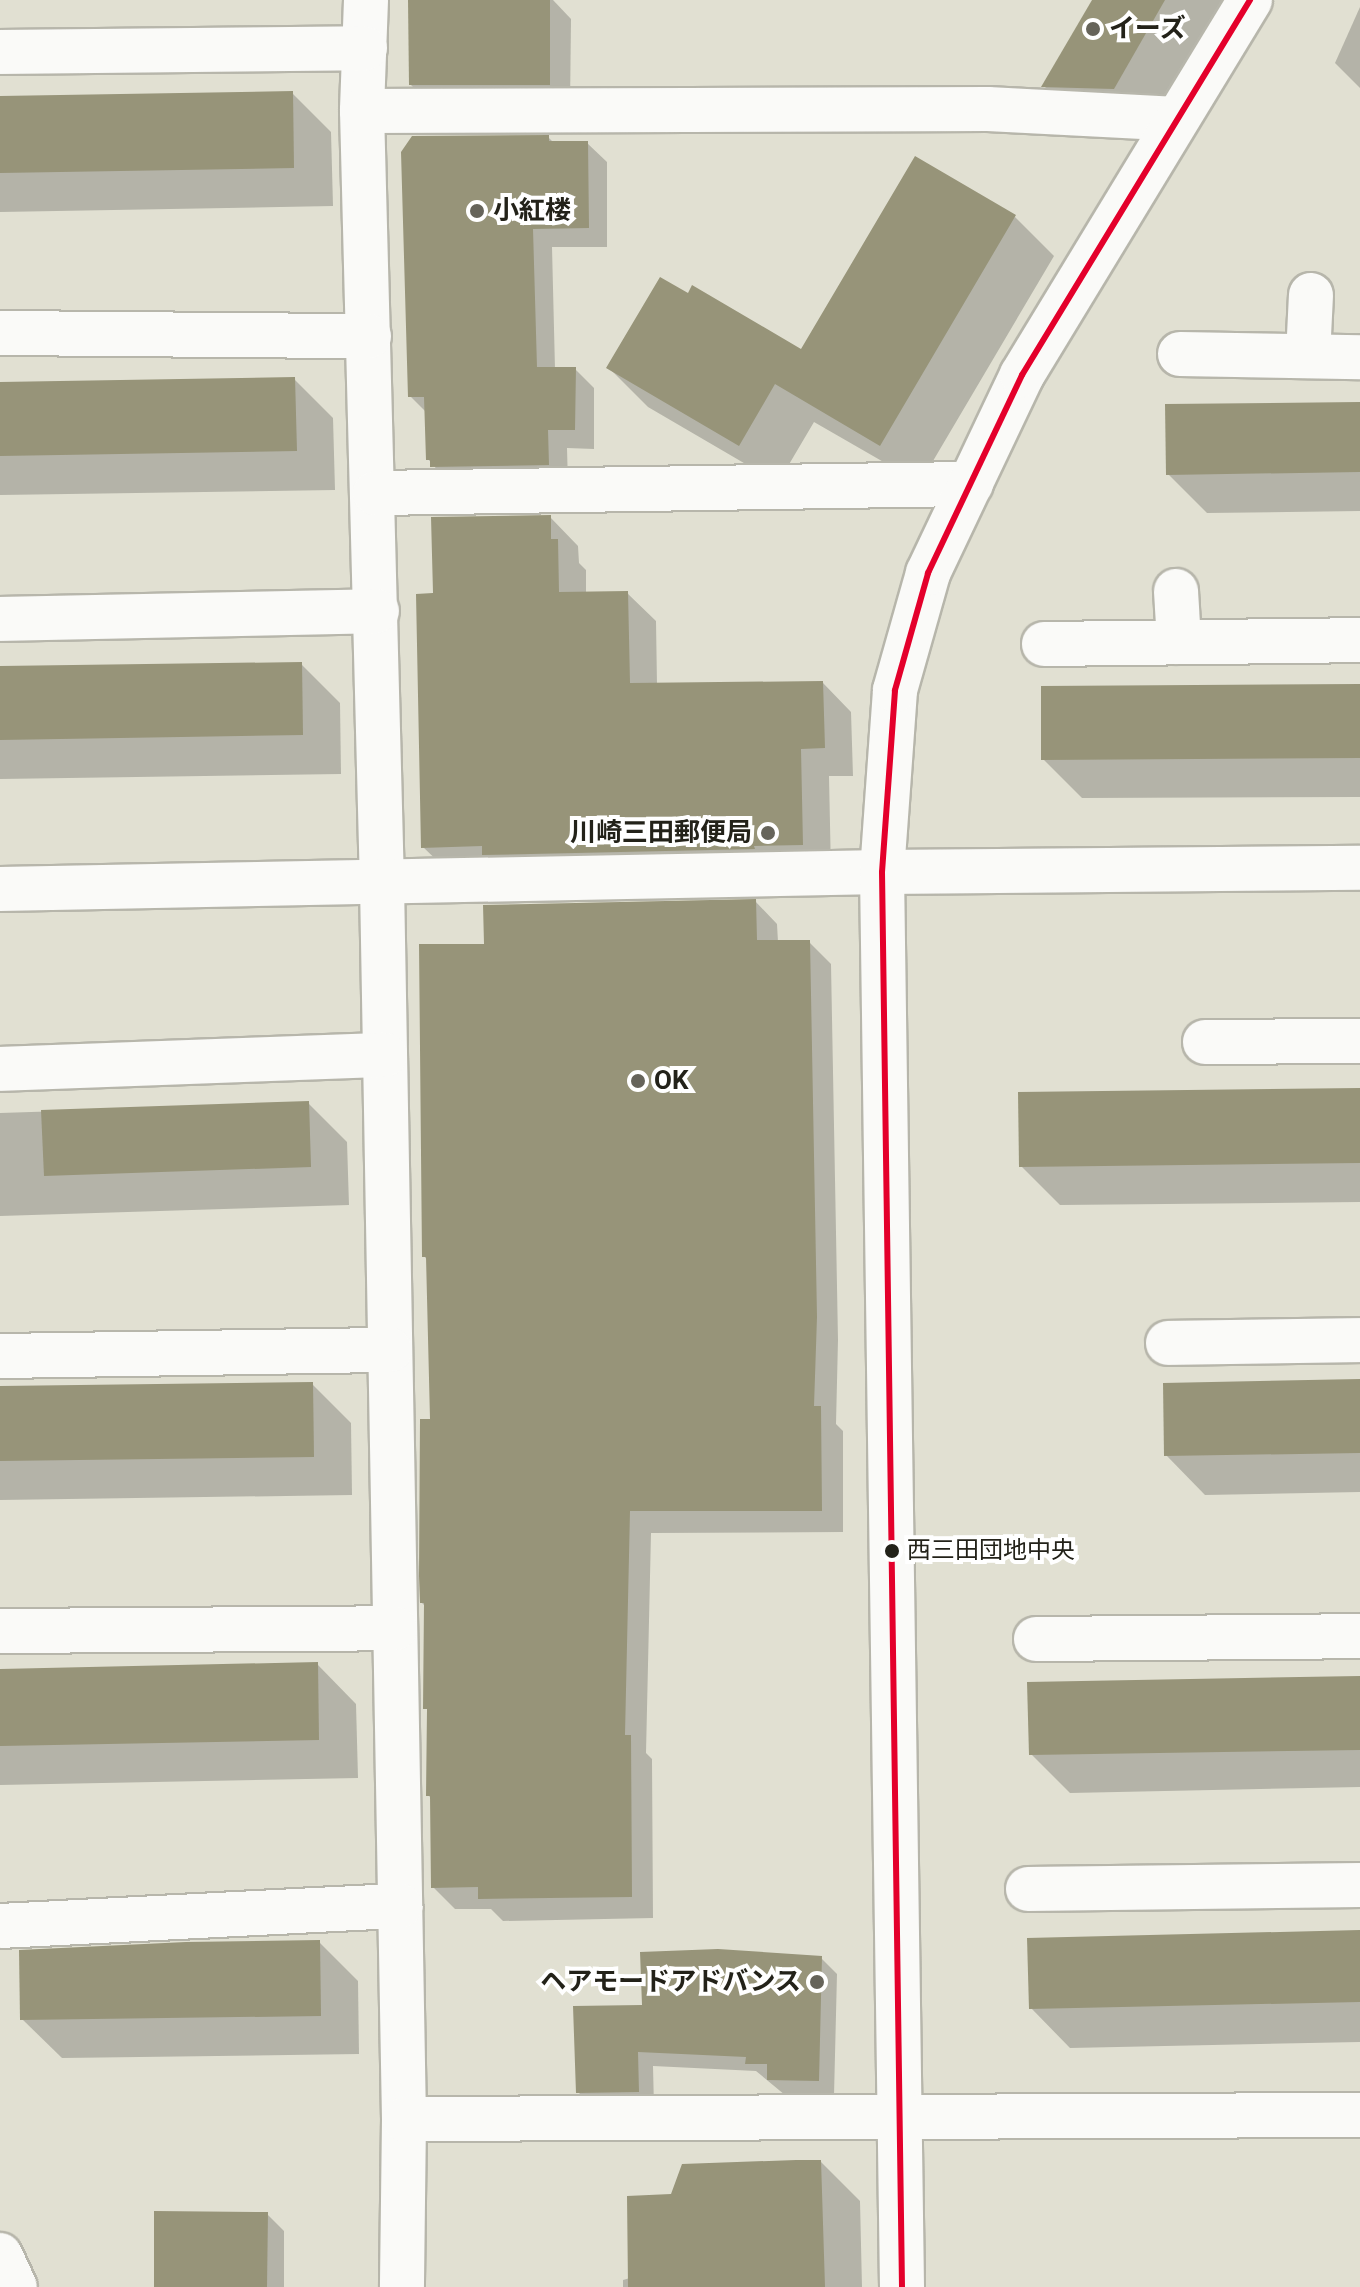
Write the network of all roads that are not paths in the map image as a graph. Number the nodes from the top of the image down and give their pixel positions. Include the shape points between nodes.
1 (366, 0) edge
2 (1250, 0) edge
3 (365, 48) junction
4 (0, 52) edge
5 (362, 111) junction
6 (1177, 119) junction
7 (1311, 295) dead end
8 (0, 333) edge
9 (369, 336) junction
10 (1180, 354) dead end
11 (1308, 356) junction
12 (1360, 357) edge
13 (971, 484) junction
14 (375, 493) junction
15 (1176, 591) dead end
16 (377, 611) junction
17 (0, 619) edge
18 (1360, 640) edge
19 (1179, 642) junction
20 (1044, 644) dead end
21 (1360, 868) edge
22 (882, 872) junction
23 (382, 884) junction
24 (0, 889) edge
25 (1360, 1041) edge
26 (1205, 1042) dead end
27 (385, 1055) junction
28 (0, 1069) edge
29 (1360, 1340) edge
30 (1168, 1343) dead end
31 (390, 1350) junction
32 (0, 1356) edge
33 (395, 1628) junction
34 (0, 1631) edge
35 (1360, 1636) edge
36 (1036, 1639) dead end
37 (1360, 1885) edge
38 (1028, 1889) dead end
39 (401, 1906) junction
40 (0, 1926) edge
41 (1360, 2115) edge
42 (404, 2119) junction
43 (901, 2119) junction
44 (0, 2255) edge
45 (15, 2287) edge
46 (402, 2287) edge
47 (902, 2287) edge

1 - 3 street
2 - 6 street
3 - 4 street
3 - 5 street
5 - 6 street via 972,109
5 - 9 street
6 - 13 street via 1022,375
7 - 11 street
8 - 9 street
9 - 14 street
10 - 11 street
11 - 12 street
13 - 14 street
13 - 22 street via 928,573 895,690
14 - 16 street
15 - 19 street
16 - 17 street
16 - 23 street
18 - 19 street
19 - 20 street
21 - 22 street
22 - 23 street
22 - 43 street
23 - 24 street
23 - 27 street
25 - 26 street
27 - 28 street
27 - 31 street
29 - 30 street
31 - 32 street
31 - 33 street
33 - 34 street
33 - 39 street
35 - 36 street
37 - 38 street
39 - 40 street
39 - 42 street
41 - 43 street
42 - 43 street
42 - 46 street
43 - 47 street
44 - 45 street

